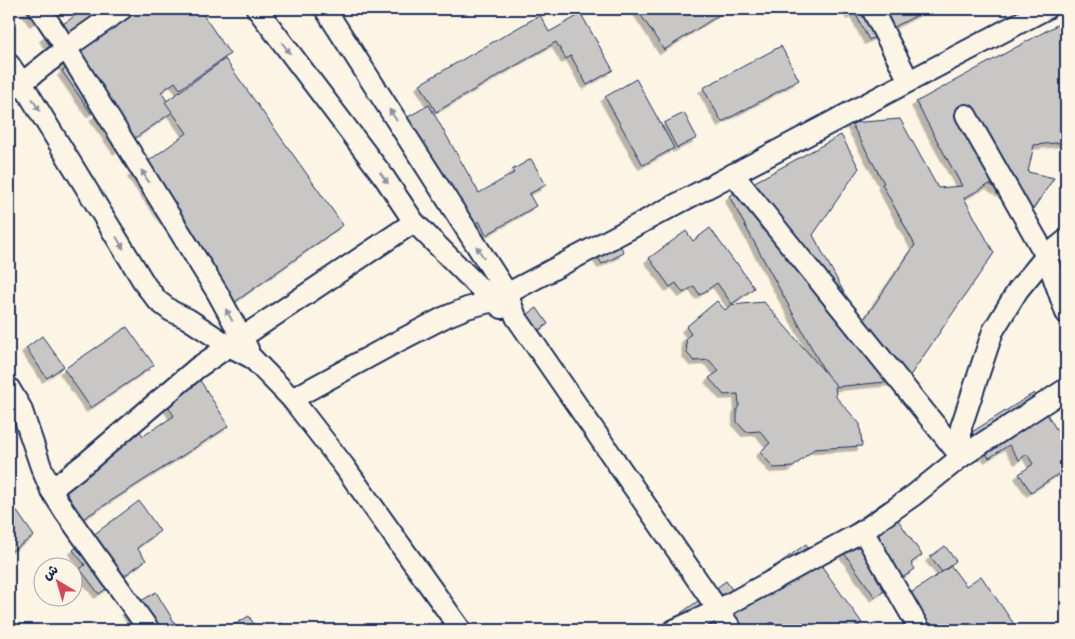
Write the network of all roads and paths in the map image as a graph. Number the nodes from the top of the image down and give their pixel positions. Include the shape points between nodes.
1 (40, 9) edge
2 (122, 9) edge
3 (257, 9) edge
4 (325, 9) edge
5 (872, 9) edge
6 (1046, 9) edge
7 (66, 48) junction
8 (9, 64) edge
9 (909, 81) junction
10 (15, 87) edge
11 (966, 115) dead end
12 (733, 174) junction
13 (414, 222) junction
14 (1066, 240) edge
15 (1046, 256) junction
16 (500, 297) junction
17 (1066, 313) edge
18 (235, 342) junction
19 (9, 388) edge
20 (1066, 388) edge
21 (292, 399) junction
22 (15, 412) edge
23 (961, 457) junction
24 (51, 490) junction
25 (863, 531) junction
26 (718, 610) junction
27 (149, 630) edge
28 (461, 630) edge
29 (674, 630) edge
30 (732, 630) edge
31 (920, 630) edge

1 - 7 street
2 - 7 street
3 -> 13 street via 384,177
16 -> 4 street
5 - 9 street
6 - 9 street
7 - 10 street
18 -> 7 street via 217,292
8 - 10 street
9 - 12 street
10 -> 18 street via 158,301 171,311
11 - 15 street
12 - 16 street
12 - 23 street
13 - 16 street
13 - 18 street
14 - 15 street
15 - 17 street
15 - 23 street via 1018,290 993,330 962,427
16 - 21 street via 445,317
16 - 26 street
18 - 21 street
18 - 24 street via 197,368
19 - 22 street
20 - 23 street
21 - 28 street
22 - 24 street
23 - 25 street
24 - 27 street
25 - 26 street
25 - 31 street
26 - 29 street
26 - 30 street

